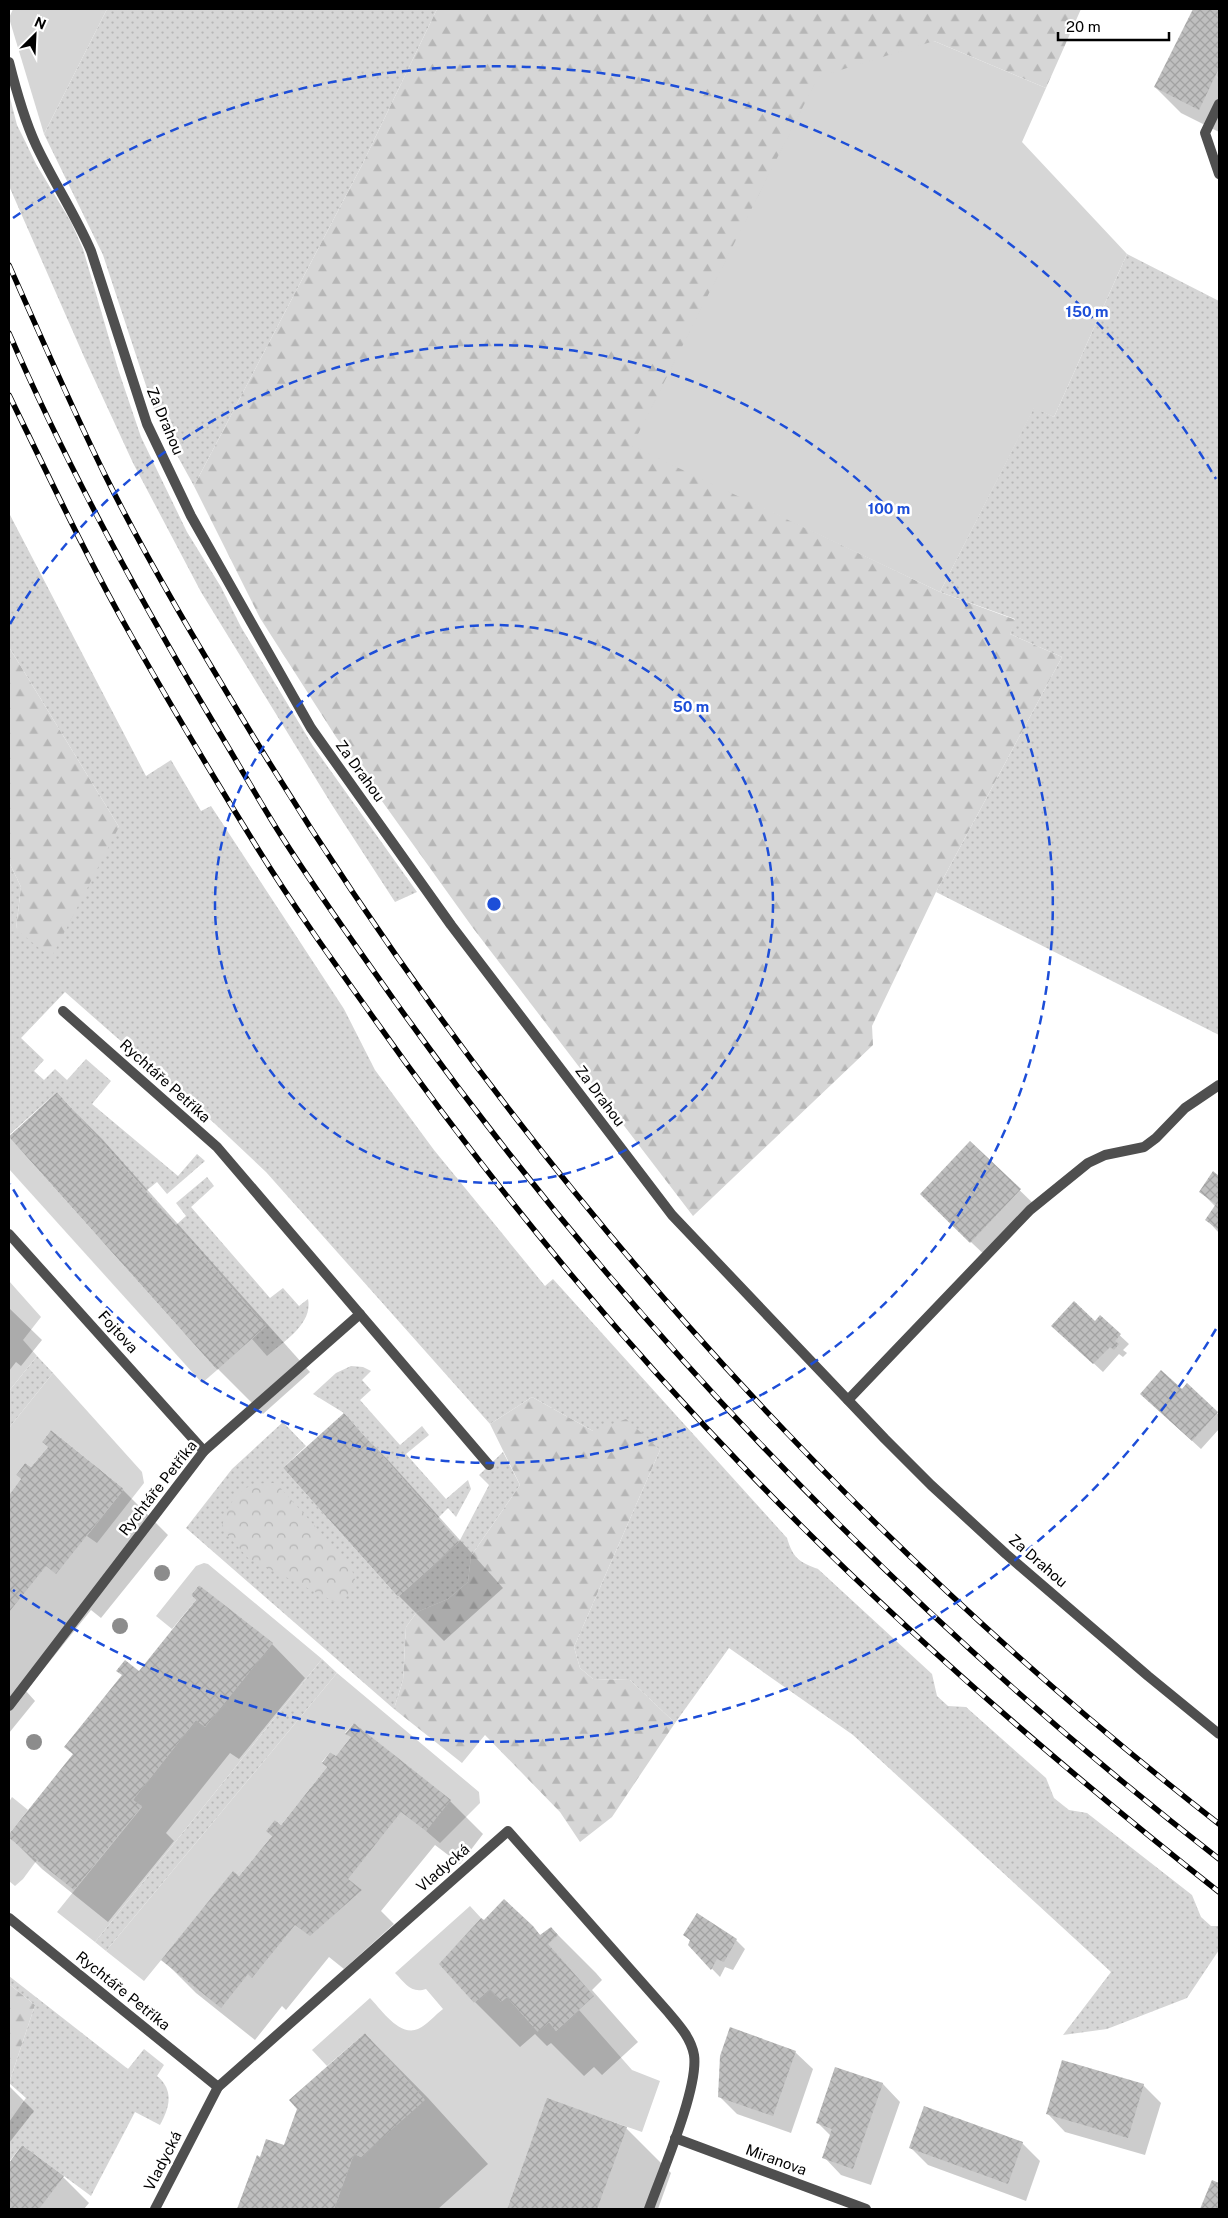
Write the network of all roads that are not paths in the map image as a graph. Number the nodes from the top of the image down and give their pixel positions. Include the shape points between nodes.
1 (9, 62) edge
2 (1219, 104) edge
3 (1219, 174) edge
4 (63, 1011) dead end
5 (1219, 1085) edge
6 (9, 1234) edge
7 (360, 1314) junction
8 (848, 1400) junction
9 (204, 1450) junction
10 (489, 1464) dead end
11 (9, 1706) edge
12 (1219, 1734) edge
13 (9, 1918) edge
14 (218, 2087) junction
15 (674, 2138) junction
16 (156, 2209) edge
17 (649, 2209) edge
18 (866, 2209) edge

1 - 8 street, Za Drahou via 36,146 91,251 147,424 191,516 311,728 451,925 672,1215
2 - 3 street via 1205,133
4 - 7 street, Rychtáře Petříka via 217,1147
5 - 8 street via 1185,1108 1144,1147 1106,1155 1088,1163 1059,1184 1030,1210
6 - 9 street, Fojtova
7 - 9 street, Rychtáře Petříka
7 - 10 street, Rychtáře Petříka
8 - 12 street, Za Drahou via 931,1485 1006,1554
9 - 11 street, Rychtáře Petříka
13 - 14 street, Rychtáře Petříka
14 - 15 street, Vladycká via 508,1831 668,2012 688,2039 694,2056 694,2072
14 - 16 street, Vladycká
15 - 17 street
15 - 18 street, Miranova

